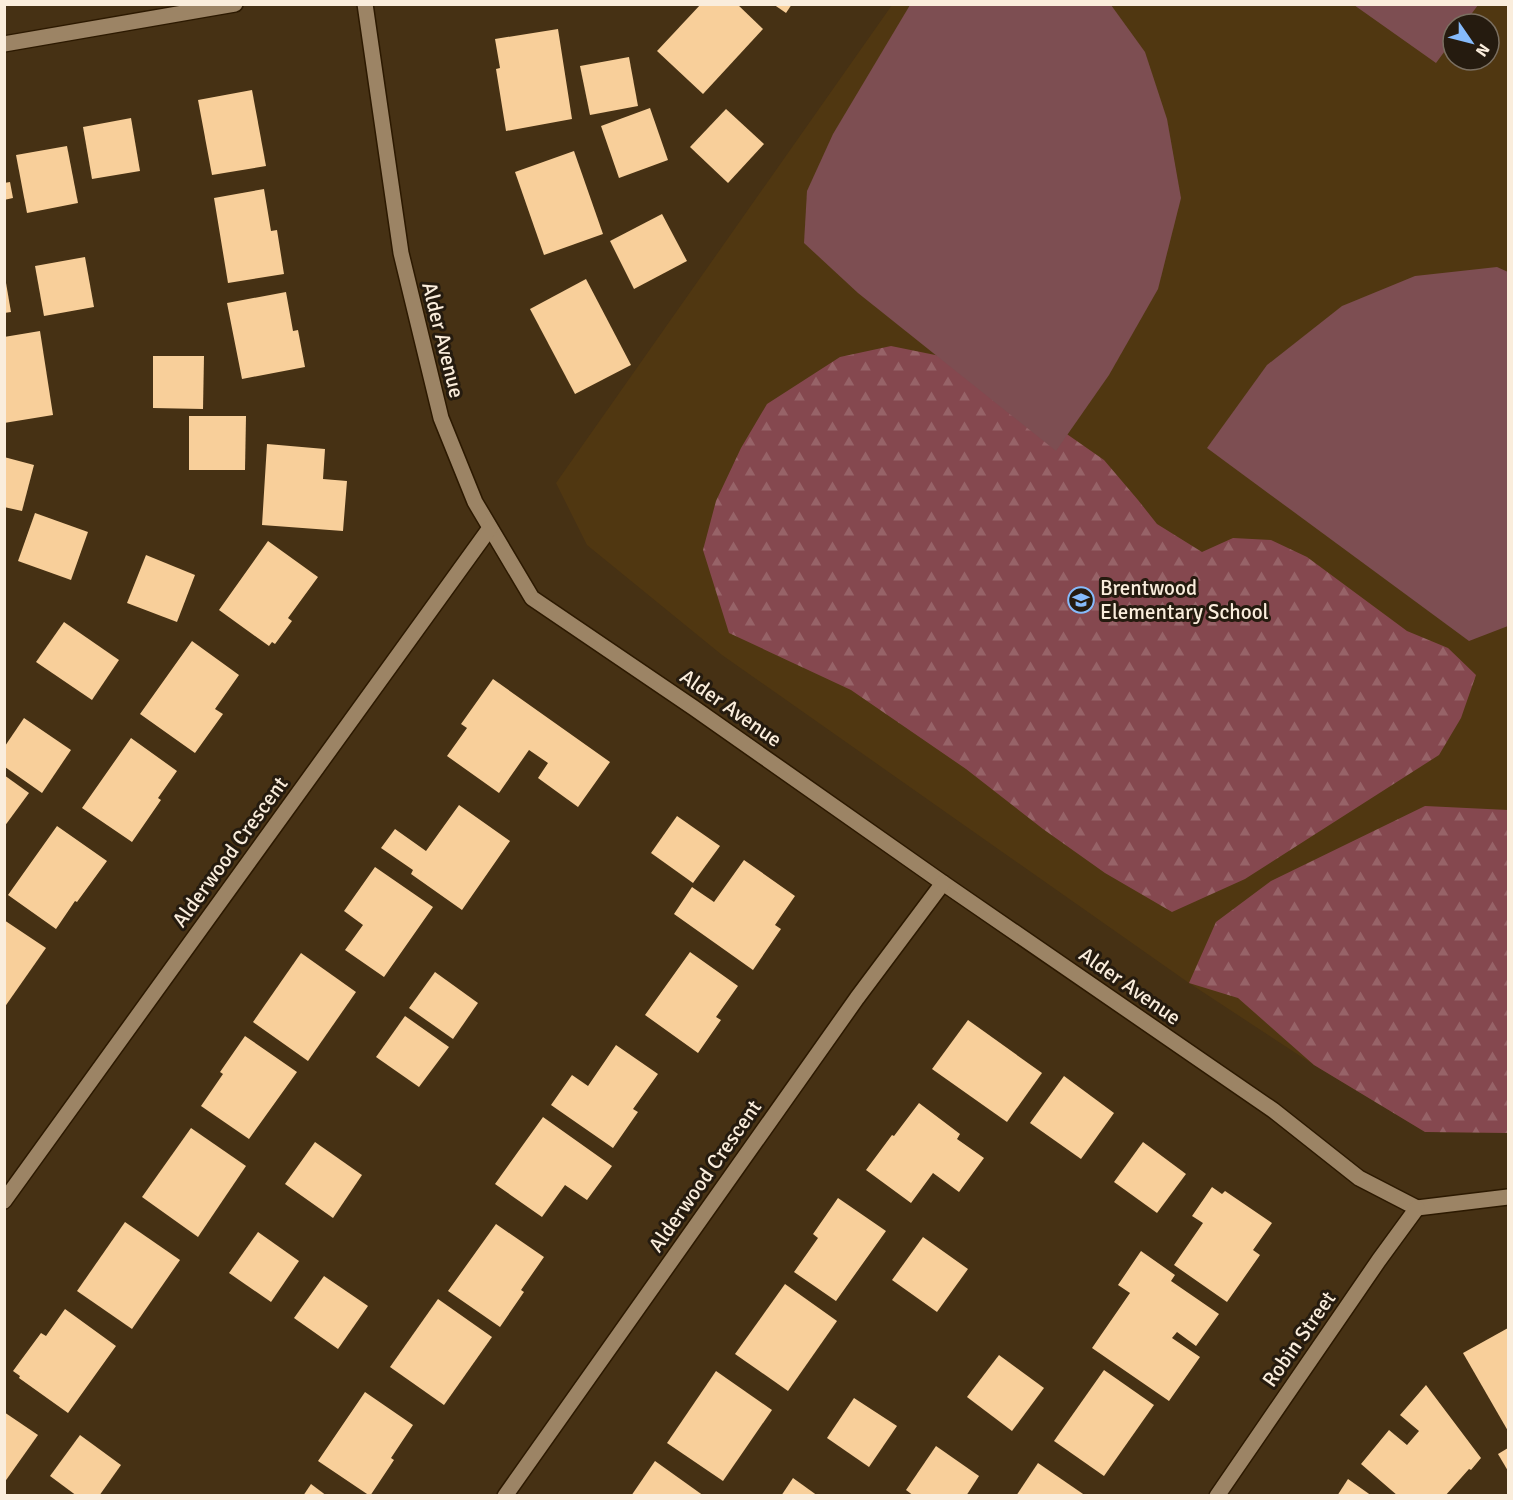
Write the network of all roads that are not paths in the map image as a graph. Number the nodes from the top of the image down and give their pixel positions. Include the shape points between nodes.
1 (235, 4) edge
2 (365, 4) edge
3 (4, 44) edge
4 (490, 528) junction
5 (943, 883) junction
6 (1509, 1197) edge
7 (4, 1201) edge
8 (1417, 1208) junction
9 (505, 1496) edge
10 (1217, 1496) edge

1 - 3 street
2 - 4 street, Alder Avenue via 403,264 441,418 475,502
4 - 5 street, Alder Avenue via 532,598
4 - 7 street, Alderwood Crescent
5 - 8 street, Alder Avenue via 1273,1110 1359,1178
5 - 9 street, Alderwood Crescent via 856,998
6 - 8 street
8 - 10 street, Robin Street

